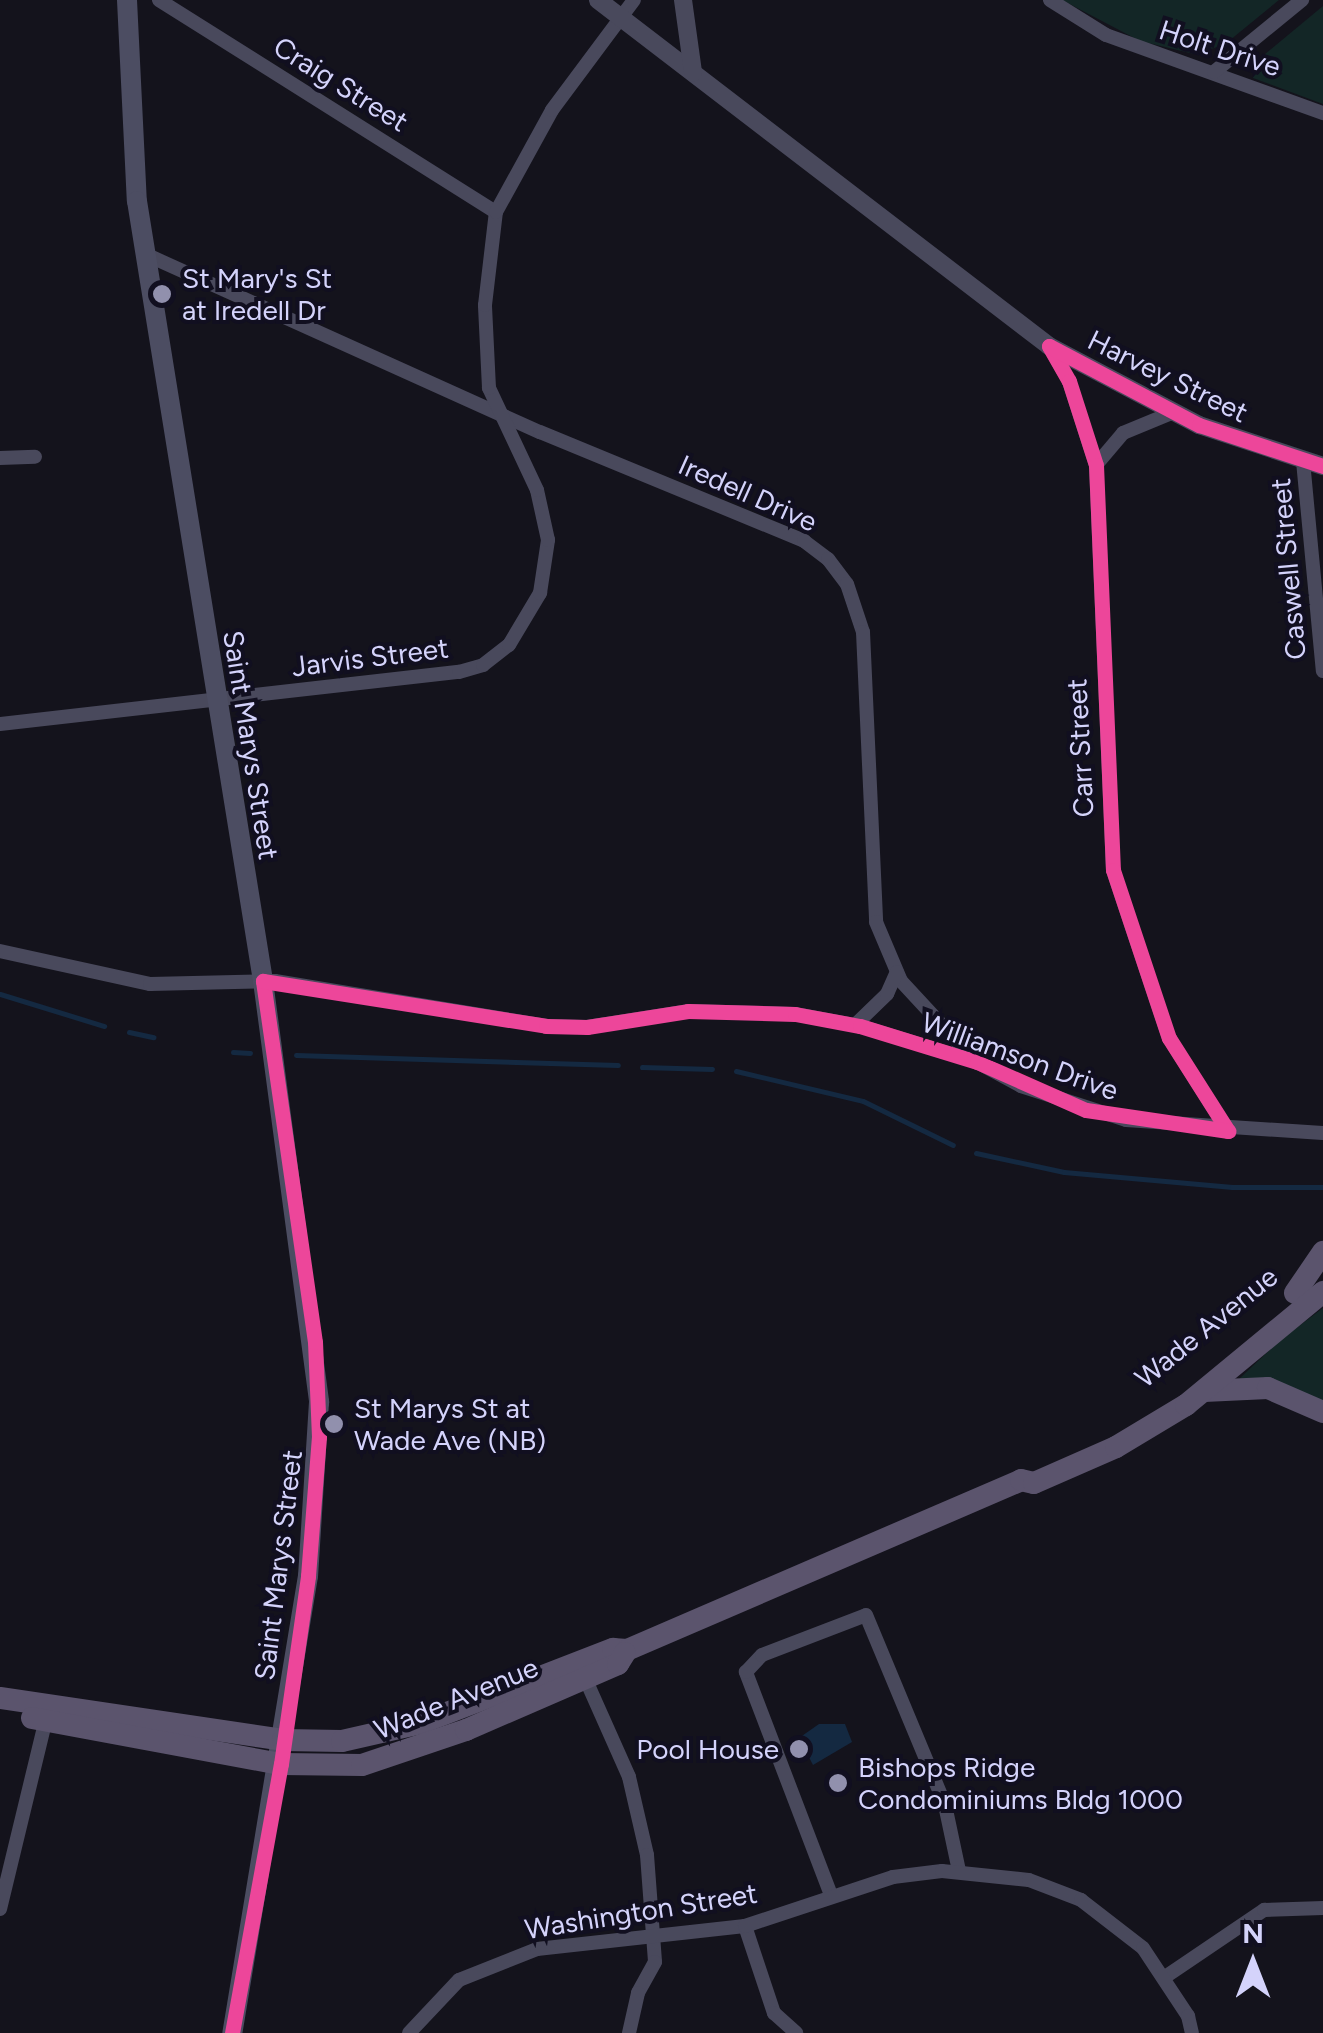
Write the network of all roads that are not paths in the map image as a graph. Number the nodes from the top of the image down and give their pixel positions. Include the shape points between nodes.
1 (127, 0) edge
2 (158, 0) edge
3 (598, 0) edge
4 (634, 0) edge
5 (683, 0) edge
6 (1050, 0) edge
7 (1302, 0) edge
8 (620, 17) junction
9 (693, 72) junction
10 (1214, 72) junction
11 (1323, 113) edge
12 (496, 212) junction
13 (145, 254) junction
14 (1049, 346) junction
15 (497, 411) junction
16 (1174, 412) junction
17 (35, 457) dead end
18 (0, 458) edge
19 (1303, 461) junction
20 (1096, 465) junction
21 (1323, 466) edge
22 (1323, 672) edge
23 (216, 700) junction
24 (0, 724) edge
25 (0, 951) edge
26 (897, 972) junction
27 (263, 981) junction
28 (855, 1025) junction
29 (976, 1062) junction
30 (1228, 1131) junction
31 (1323, 1133) edge
32 (1323, 1252) edge
33 (1323, 1274) edge
34 (1323, 1292) edge
35 (1294, 1293) junction
36 (1204, 1391) junction
37 (1323, 1412) edge
38 (1022, 1480) junction
39 (628, 1650) junction
40 (584, 1678) junction
41 (0, 1698) edge
42 (0, 1710) edge
43 (47, 1714) junction
44 (283, 1740) junction
45 (280, 1764) junction
46 (959, 1872) junction
47 (831, 1895) junction
48 (1323, 1908) edge
49 (0, 1909) edge
50 (745, 1926) junction
51 (655, 1933) junction
52 (1165, 1976) junction
53 (232, 2033) edge
54 (409, 2033) edge
55 (629, 2033) edge
56 (796, 2033) edge
57 (1192, 2033) edge

1 - 13 main road, Saint Marys Street via 130,134
2 - 12 street, Craig Street
3 - 8 street, Harvey Street
4 - 8 street, Jarvis Street
5 - 9 street
6 - 10 street, Holt Drive via 1106,35
7 - 10 street
8 - 9 street, Harvey Street
8 - 12 street, Jarvis Street via 542,127
9 - 14 street, Harvey Street
10 - 11 street, Holt Drive
12 - 15 street, Jarvis Street via 485,305 489,388
13 - 15 street, Iredell Drive
13 - 23 main road, Saint Marys Street
14 - 16 street, Harvey Street
14 - 20 street, Carr Street via 1069,381
15 - 23 street, Jarvis Street via 537,490 548,540 535,605 509,645 483,665 459,672
15 - 26 street, Iredell Drive via 804,541 847,584 862,632 876,922
16 - 19 street, Harvey Street
16 - 20 street via 1123,433
17 - 18 street
19 - 21 street, Harvey Street
19 - 22 street, Caswell Street
20 - 30 street, Carr Street via 1113,870 1169,1038
23 - 24 street, Jarvis Street
23 - 27 main road, Saint Marys Street
25 - 27 street, Williamson Drive via 150,984
26 - 28 street via 887,994
26 - 29 street, Iredell Drive
27 - 28 street, Williamson Drive via 546,1026 737,1010
27 - 44 main road, Saint Marys Street via 319,1402 316,1506
28 - 29 street, Williamson Drive
29 - 30 street, Williamson Drive via 1086,1110
30 - 31 street, Williamson Drive
32 - 35 main road
33 - 35 main road, Wade Avenue
34 - 36 main road, Wade Avenue
35 - 38 main road, Wade Avenue via 1159,1407 1028,1469
36 - 37 main road via 1268,1388
36 - 38 main road, Wade Avenue via 1116,1447 1034,1482
38 - 39 main road, Wade Avenue
39 - 40 main road, Wade Avenue via 618,1664
39 - 44 main road, Wade Avenue via 612,1649 382,1734
40 - 45 main road, Wade Avenue via 390,1759 338,1767
40 - 51 street via 629,1776
41 - 43 main road, Wade Avenue
42 - 43 main road, Wade Avenue
43 - 44 main road, Wade Avenue
43 - 45 main road, Wade Avenue
43 - 49 street
44 - 45 main road, Saint Marys Street
45 - 53 main road, Saint Marys Street
46 - 47 street, Washington Street via 893,1878
46 - 47 street via 944,1805 866,1616 762,1655 746,1672
46 - 52 street, Washington Street via 1029,1880 1080,1900 1144,1948
47 - 50 street, Washington Street
48 - 52 street via 1264,1910
50 - 51 street, Washington Street
50 - 56 street via 774,2013
51 - 54 street, Washington Street via 536,1948 500,1960 458,1980
51 - 55 street via 656,1962 638,1993
52 - 57 street, Washington Street

